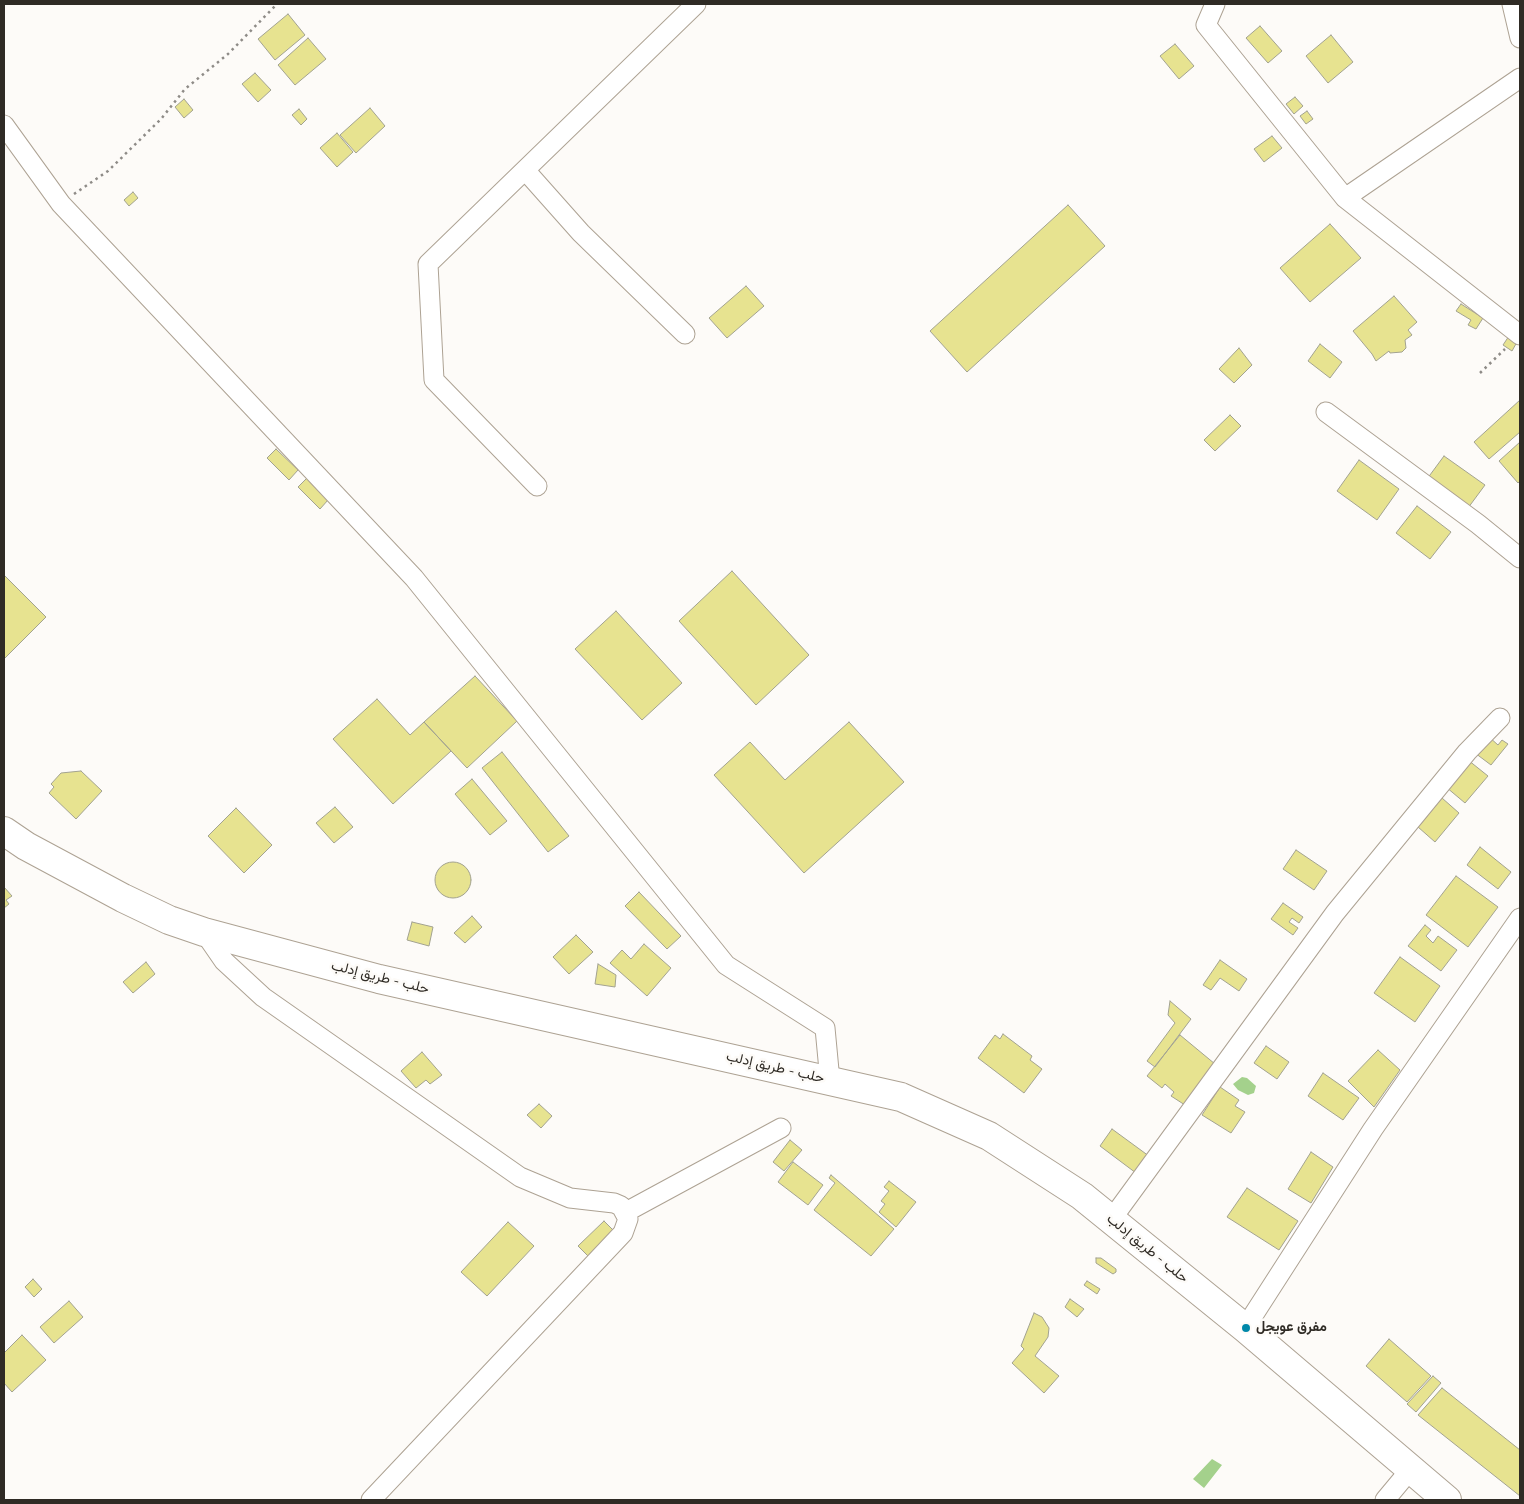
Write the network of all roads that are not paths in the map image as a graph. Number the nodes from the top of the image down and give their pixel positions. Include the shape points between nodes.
1 (696, 4) edge
2 (1215, 4) edge
3 (1512, 4) edge
4 (1520, 38) edge
5 (1520, 78) edge
6 (4, 125) edge
7 (525, 170) junction
8 (1345, 198) junction
9 (1519, 332) edge
10 (685, 334) dead end
11 (1326, 412) dead end
12 (537, 486) dead end
13 (1520, 558) edge
14 (1500, 718) dead end
15 (4, 831) edge
16 (1520, 918) edge
17 (204, 932) junction
18 (830, 1081) junction
19 (781, 1128) dead end
20 (626, 1212) junction
21 (1111, 1220) junction
22 (1245, 1328) junction
23 (1410, 1470) junction
24 (371, 1500) edge
25 (1384, 1500) edge
26 (1447, 1500) edge

1 - 7 street
2 - 8 street via 1206,25
3 - 4 street
5 - 8 street
6 - 18 street via 61,204 414,578 726,965 825,1028
7 - 10 street via 581,233
7 - 12 street via 428,264 434,380
8 - 9 street
11 - 13 street
14 - 21 street via 1460,759 1335,913
15 - 17 highway, حلب - طريق إدلب via 124,898 168,920
16 - 22 street via 1373,1129
17 - 18 highway, حلب - طريق إدلب via 379,979
17 - 20 street via 224,961 262,997 520,1177 570,1198 614,1202
18 - 21 highway, حلب - طريق إدلب via 901,1097 989,1136 1082,1196
19 - 20 street
20 - 24 street via 628,1219 623,1233
21 - 22 highway, حلب - طريق إدلب
22 - 23 highway, حلب - طريق إدلب
23 - 25 street
23 - 26 highway, حلب - طريق إدلب

